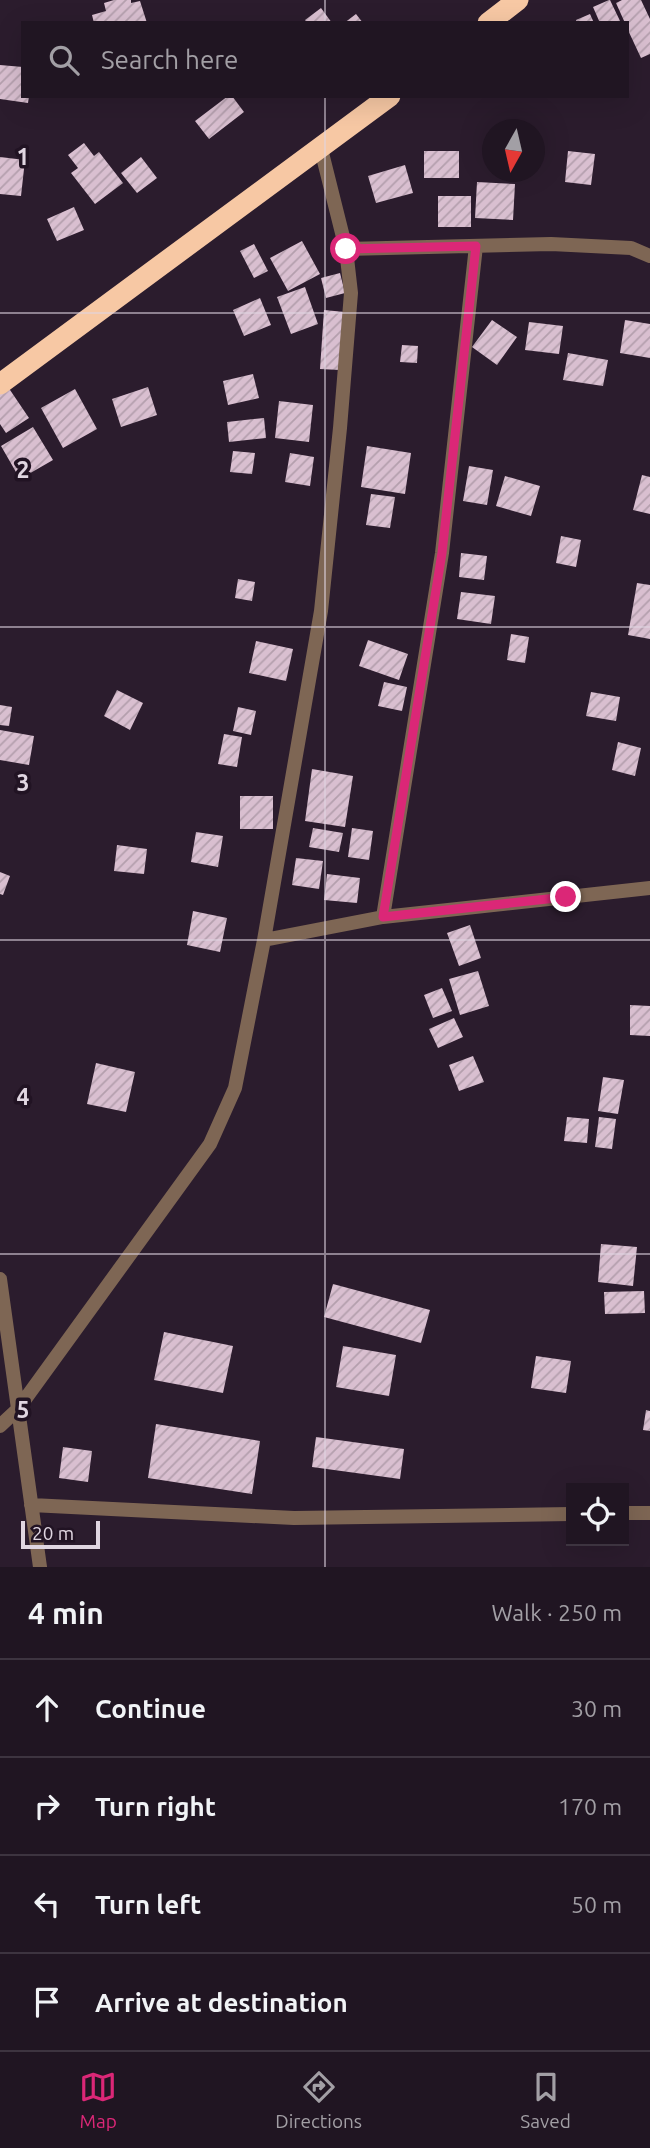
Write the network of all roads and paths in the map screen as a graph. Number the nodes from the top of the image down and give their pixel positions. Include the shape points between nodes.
1 (518, 0) edge
2 (491, 21) edge
3 (387, 98) edge
4 (321, 149) junction
5 (476, 246) junction
6 (346, 249) junction
7 (650, 256) edge
8 (0, 384) edge
9 (650, 888) edge
10 (383, 917) junction
11 (264, 940) junction
12 (0, 1279) edge
13 (18, 1409) junction
14 (0, 1426) edge
15 (31, 1506) junction
16 (629, 1513) edge
17 (650, 1513) edge
18 (566, 1514) edge
19 (40, 1567) edge

1 - 2 highway
3 - 4 highway
4 - 6 street
4 - 8 highway
5 - 6 street
5 - 7 street via 631,248
5 - 10 street via 442,553
6 - 11 street via 351,293 321,611
9 - 10 street
10 - 11 street
11 - 13 street via 235,1088 210,1144
12 - 13 street
13 - 14 street
13 - 15 street
15 - 18 street via 293,1518
15 - 19 street
16 - 17 street

